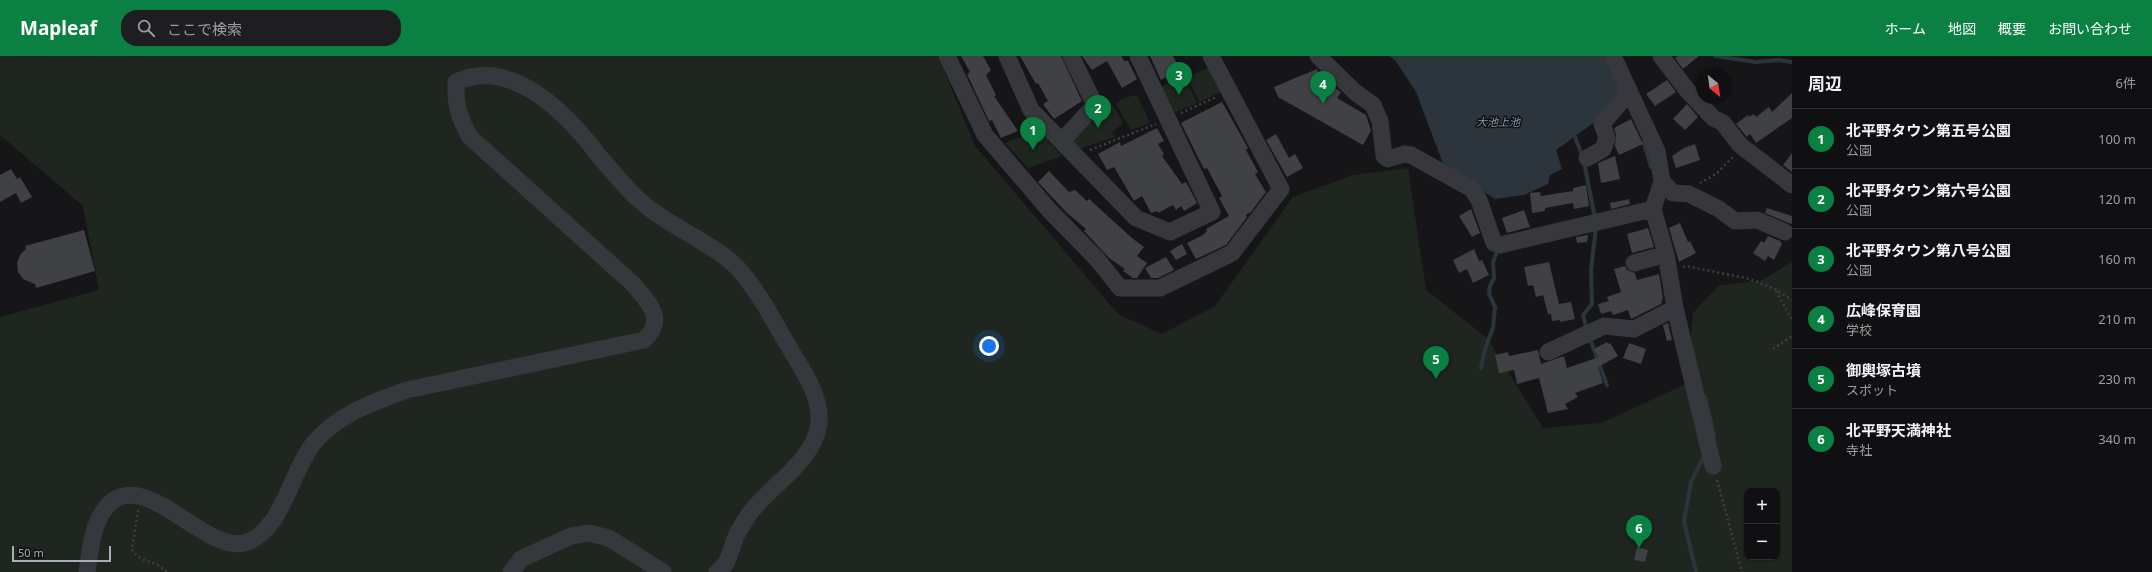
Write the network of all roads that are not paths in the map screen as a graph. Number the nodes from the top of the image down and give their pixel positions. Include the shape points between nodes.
1 (947, 56) edge
2 (1007, 56) edge
3 (1071, 56) edge
4 (1138, 56) edge
5 (1211, 56) edge
6 (1318, 56) edge
7 (1613, 56) edge
8 (1662, 56) edge
9 (1630, 92) junction
10 (1062, 141) junction
11 (1587, 158) dead end
12 (1662, 181) junction
13 (1792, 185) edge
14 (1653, 209) junction
15 (1785, 232) dead end
16 (1666, 254) junction
17 (1634, 263) dead end
18 (1675, 308) junction
19 (1548, 352) dead end
20 (1713, 466) road end
21 (87, 572) edge
22 (511, 572) edge
23 (663, 572) edge
24 (716, 572) edge

1 - 5 street via 985,136 1050,211 1097,259 1120,288 1160,288 1232,253 1281,189
2 - 10 street via 1031,110
3 - 10 street via 1094,105
4 - 10 street via 1212,212 1170,232 1136,218
6 - 14 street via 1373,105 1380,121 1384,156 1388,159 1404,154 1411,155 1472,189 1479,200 1494,243 1500,246
7 - 9 street
8 - 13 street via 1687,90 1713,118 1723,123 1740,145
9 - 11 street via 1602,124 1607,138 1604,149
9 - 12 street via 1657,151
12 - 14 street
12 - 15 street via 1673,193 1689,194 1719,209 1735,221 1757,220
14 - 16 street
16 - 17 street
16 - 18 street
18 - 19 street via 1634,329 1604,326
18 - 20 street
21 - 24 street via 98,519 110,503 125,496 140,496 159,503 210,535 228,543 243,543 261,536 272,523 299,466 314,444 330,428 372,402 407,390 644,340 652,332 656,318 652,307 633,284 470,137 459,119 455,101 456,82 468,71 485,66 504,66 523,74 546,90 572,117 600,157 634,195 721,254 742,272 760,297 813,389 819,410 819,425 811,445 797,464 754,507 737,534 728,560
22 - 23 street via 521,559 571,536 589,533 609,538

